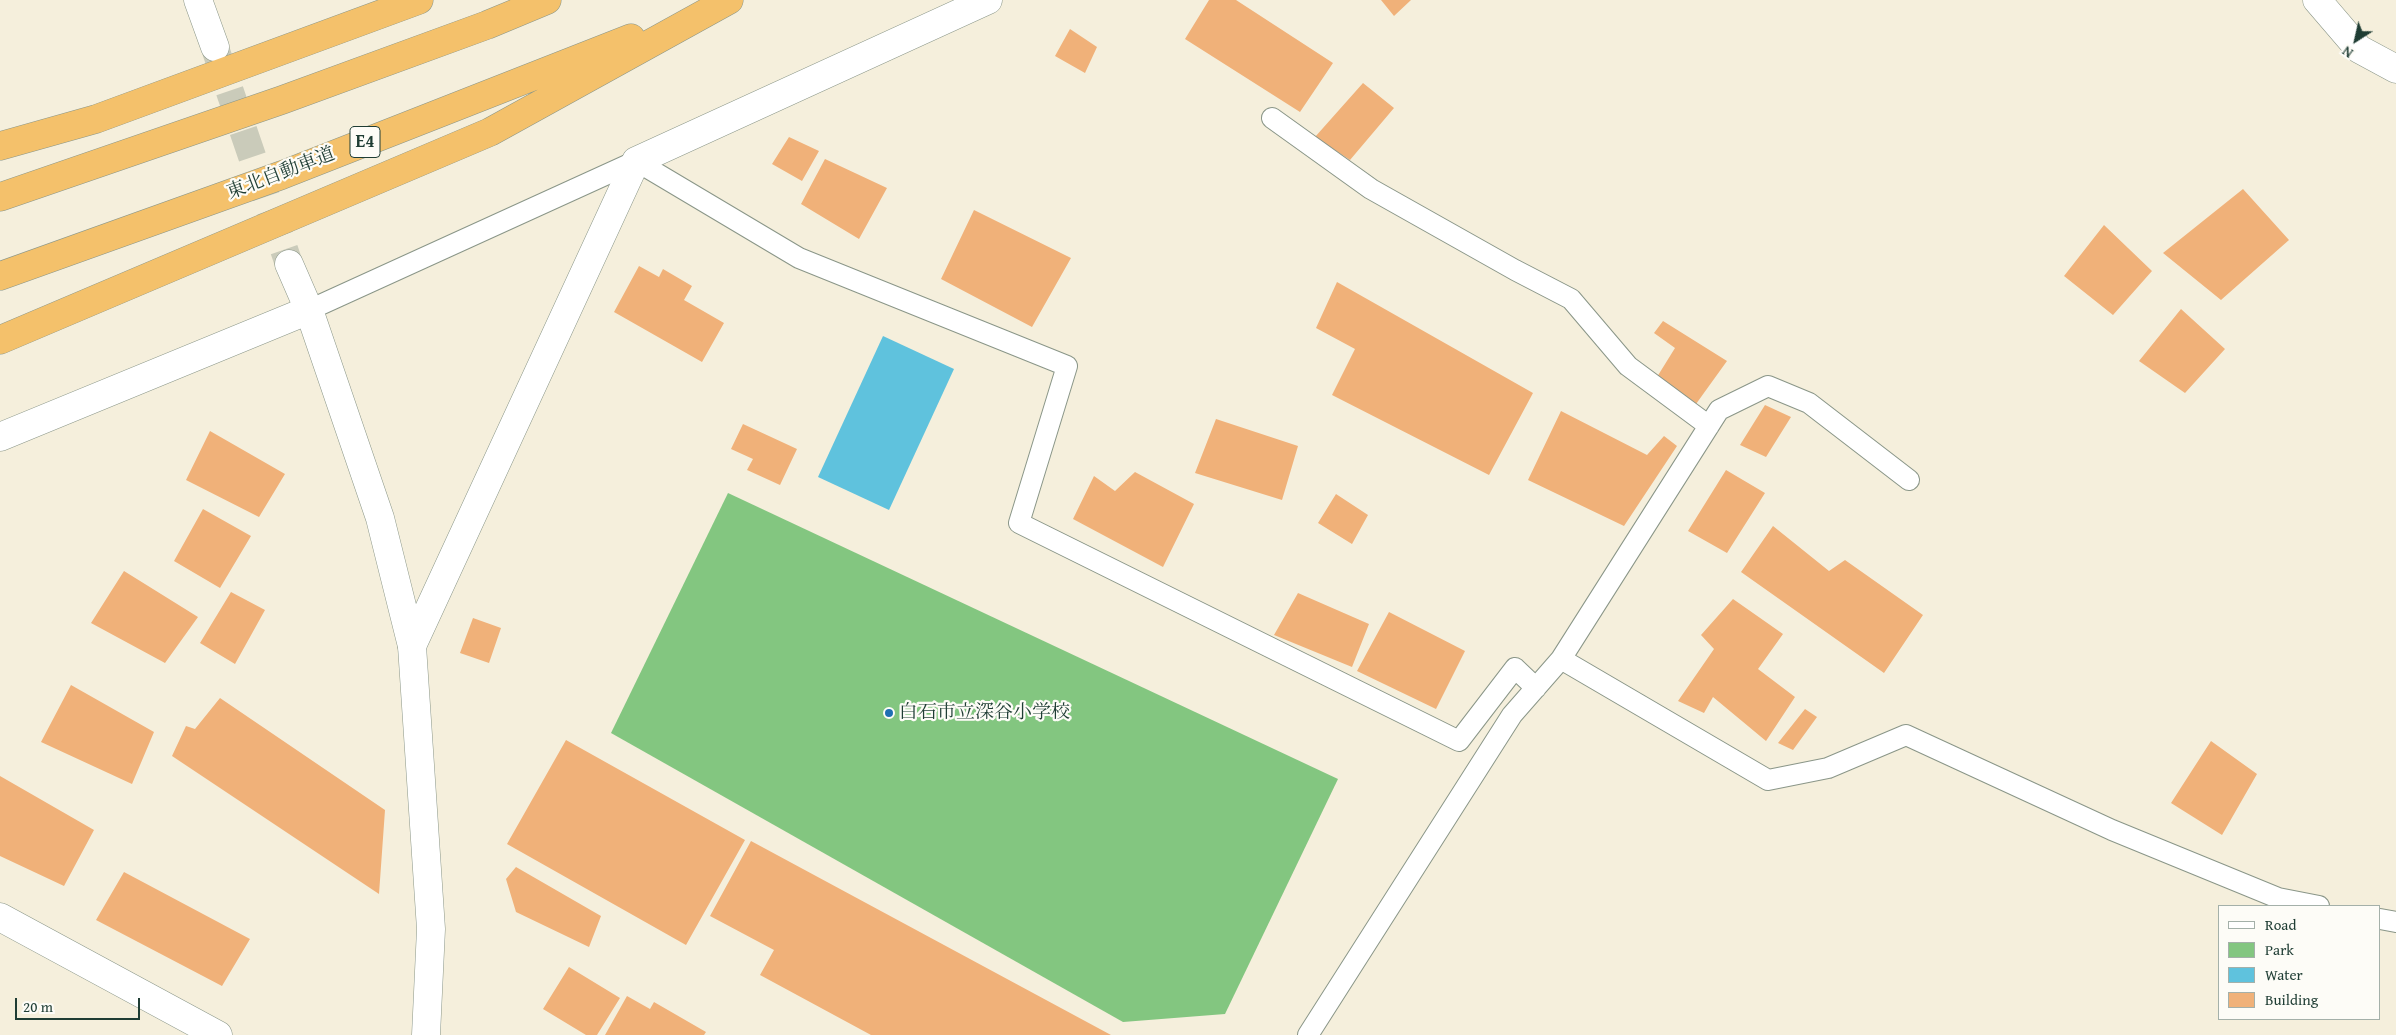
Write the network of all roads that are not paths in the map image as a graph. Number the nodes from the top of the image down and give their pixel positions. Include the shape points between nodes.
1 (198, 0) edge
2 (418, 0) edge
3 (546, 0) edge
4 (729, 0) edge
5 (988, 0) edge
6 (2317, 0) edge
7 (215, 47) tunnel mouth
8 (2396, 69) edge
9 (1272, 118) dead end
10 (0, 146) edge
11 (636, 161) junction
12 (0, 197) edge
13 (289, 264) tunnel mouth
14 (0, 276) edge
15 (308, 310) junction
16 (0, 340) edge
17 (1709, 426) junction
18 (0, 437) edge
19 (1908, 480) dead end
20 (412, 646) junction
21 (1561, 660) junction
22 (1536, 688) junction
23 (2314, 905) edge
24 (0, 917) edge
25 (2381, 919) edge
26 (2396, 922) edge
27 (218, 1035) edge
28 (426, 1035) edge
29 (1308, 1035) edge

1 - 7 street
2 - 10 highway via 96,119
3 - 12 highway via 488,25 282,100
4 - 14 highway, 東北自動車道 / E4 via 282,175
4 - 16 highway via 490,132
5 - 11 street
6 - 8 street via 2359,49
9 - 17 lane via 1371,189 1571,299 1628,366
11 - 15 lane
11 - 20 street
11 - 22 lane via 799,258 1067,366 1019,522 1459,741 1515,668
13 - 15 street
15 - 18 street
15 - 20 street via 380,518
17 - 19 lane via 1719,410 1768,386 1809,402
17 - 21 lane
20 - 28 street via 431,929
21 - 22 lane
21 - 23 lane via 1768,780 1828,768 1906,735 2112,830 2278,898
22 - 29 lane via 1512,715
24 - 27 street
25 - 26 lane

